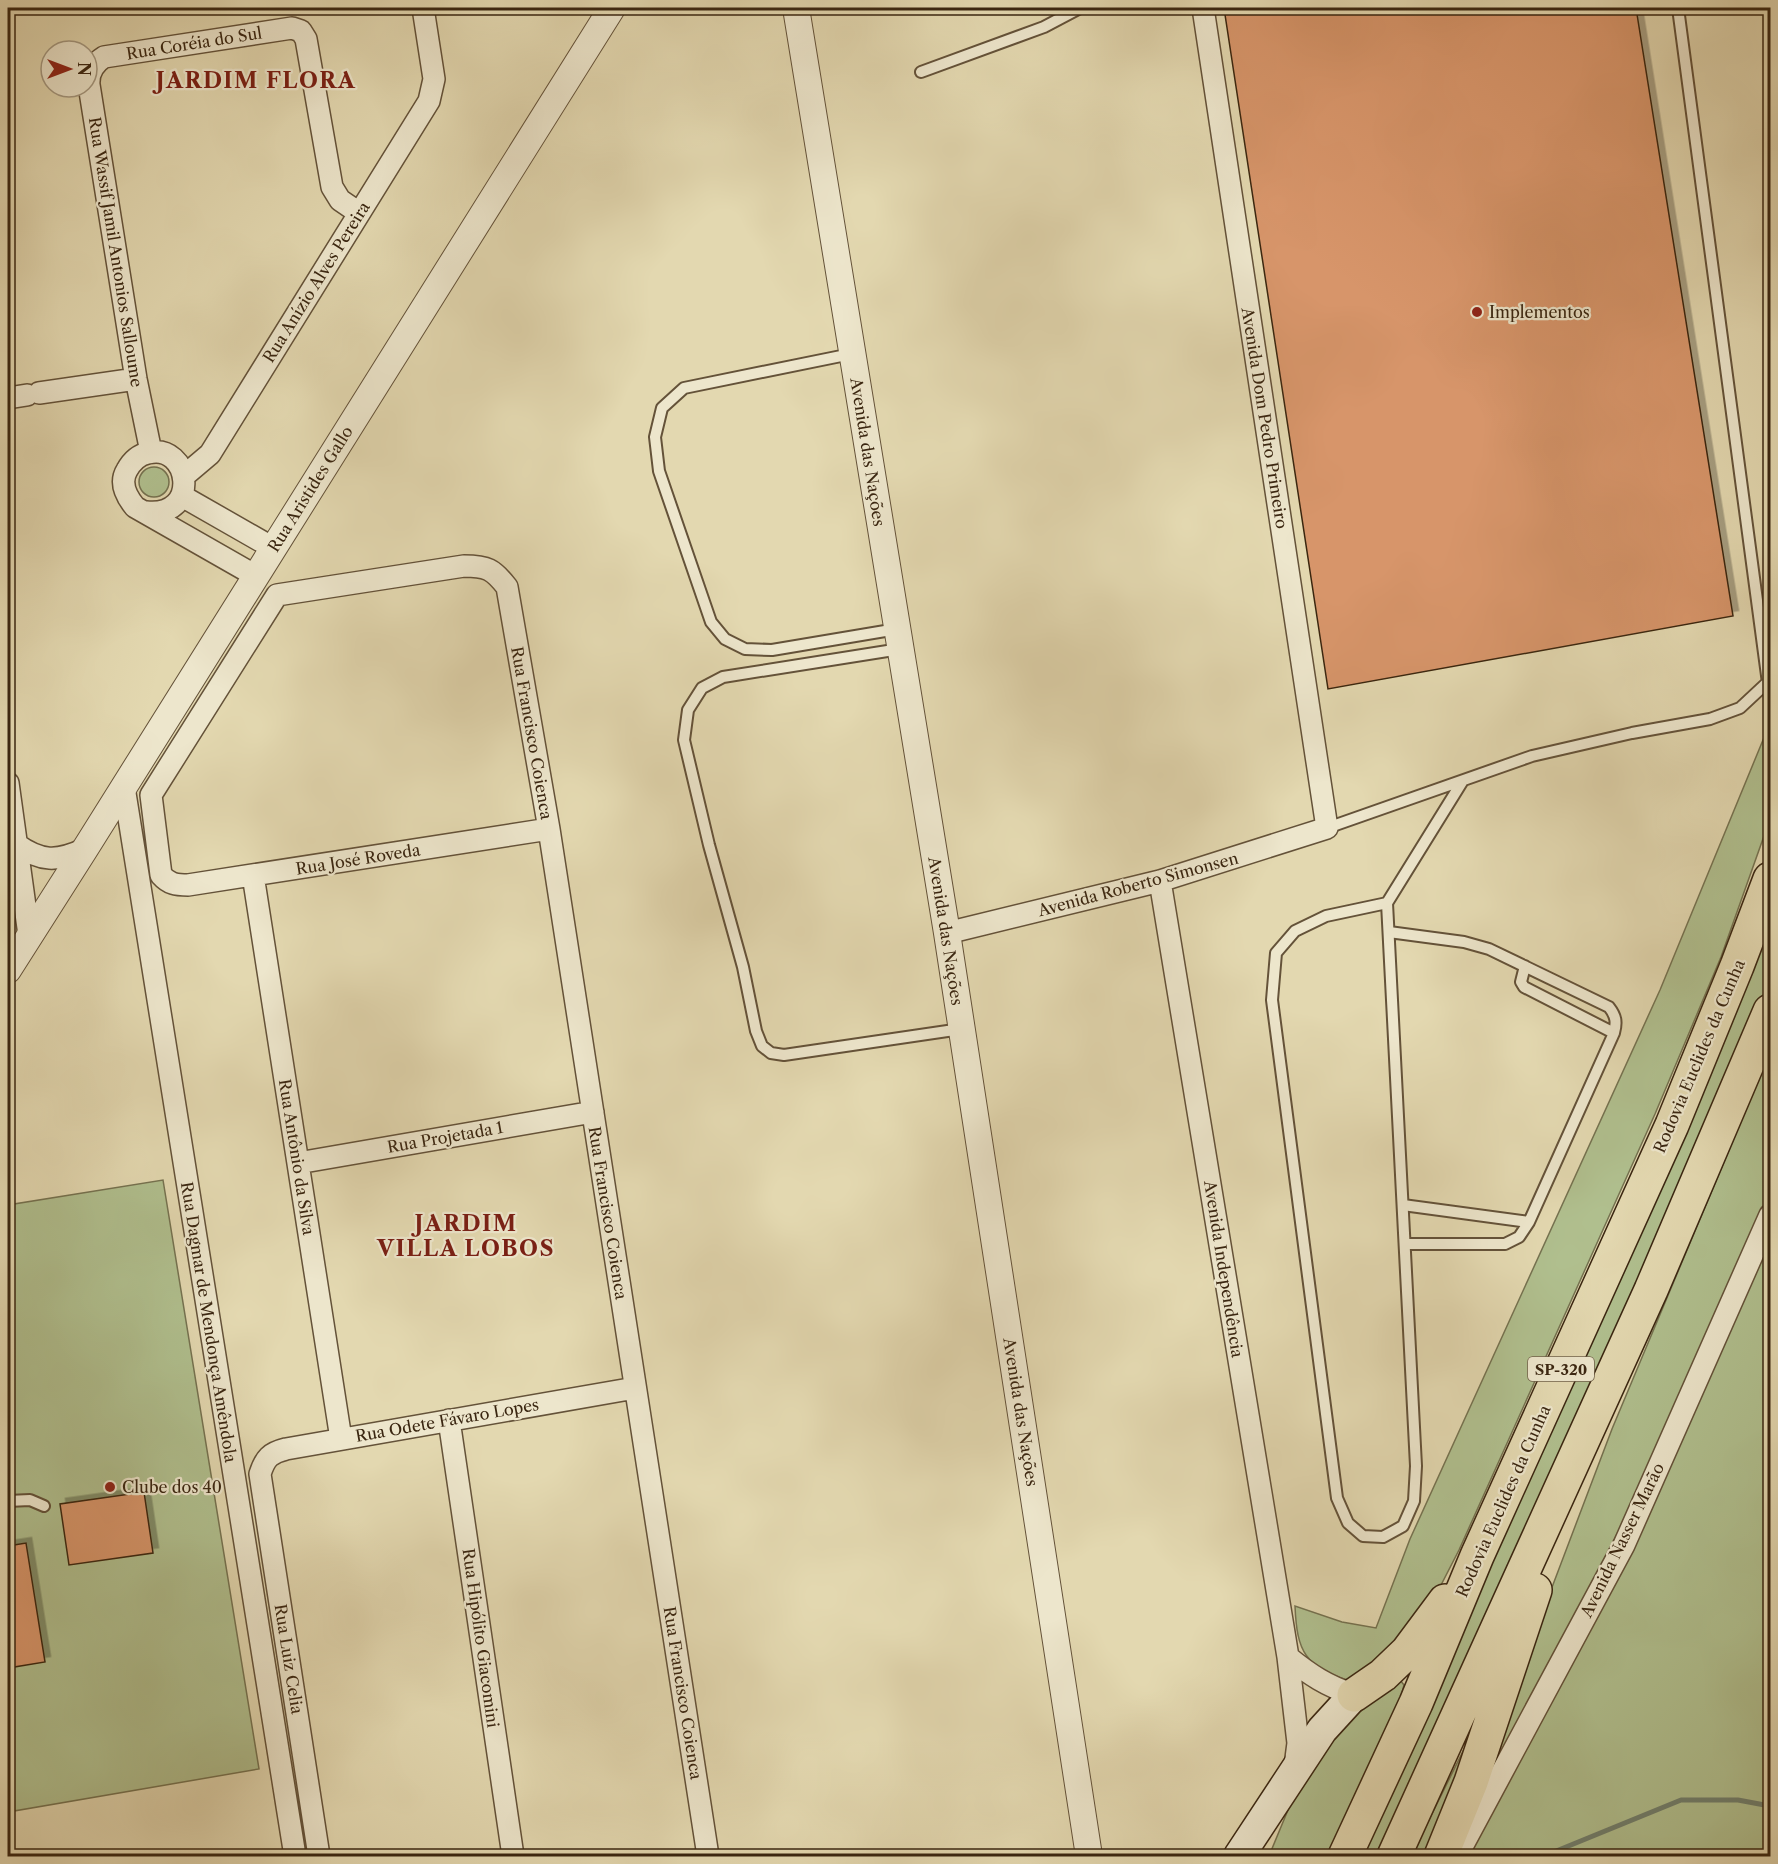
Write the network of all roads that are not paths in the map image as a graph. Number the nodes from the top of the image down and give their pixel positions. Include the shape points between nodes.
1 (423, 8) edge
2 (612, 8) edge
3 (796, 8) edge
4 (1080, 8) edge
5 (1203, 8) edge
6 (1678, 8) edge
7 (99, 62) edge
8 (921, 72) dead end
9 (91, 99) edge
10 (359, 213) junction
11 (852, 354) junction
12 (136, 379) junction
13 (25, 395) edge
14 (146, 448) junction
15 (186, 476) junction
16 (146, 513) junction
17 (273, 548) junction
18 (256, 576) junction
19 (899, 639) junction
20 (1769, 681) edge
21 (1462, 782) junction
22 (8, 783) edge
23 (124, 787) junction
24 (1327, 828) junction
25 (549, 829) junction
26 (16, 844) junction
27 (85, 849) junction
28 (1770, 858) edge
29 (254, 875) junction
30 (1770, 879) edge
31 (22, 880) junction
32 (1160, 881) junction
33 (168, 882) joint
34 (53, 900) junction
35 (1388, 903) junction
36 (1389, 932) junction
37 (947, 933) junction
38 (29, 935) junction
39 (1524, 966) junction
40 (1737, 966) junction
41 (8, 970) edge
42 (1770, 1011) edge
43 (962, 1029) junction
44 (1614, 1033) junction
45 (592, 1112) junction
46 (298, 1163) junction
47 (1403, 1205) junction
48 (1770, 1215) edge
49 (1529, 1222) junction
50 (1405, 1244) junction
51 (635, 1388) junction
52 (449, 1420) junction
53 (1591, 1423) junction
54 (340, 1439) junction
55 (264, 1461) joint
56 (8, 1501) edge
57 (44, 1506) dead end
58 (1477, 1556) junction
59 (1288, 1657) junction
60 (1354, 1695) junction
61 (1294, 1770) junction
62 (295, 1857) edge
63 (319, 1857) edge
64 (513, 1857) edge
65 (708, 1857) edge
66 (1089, 1857) edge
67 (1239, 1857) edge
68 (1346, 1857) edge
69 (1394, 1857) edge
70 (1441, 1857) edge
71 (1456, 1857) edge

1 - 10 street, Rua Anízio Alves Pereira via 434,79 431,94
2 - 17 street, Rua Aristides Gallo
3 - 11 street, Avenida das Nações
4 - 8 lane via 1044,27
5 - 24 street, Avenida Dom Pedro Primeiro
6 - 20 lane
7 - 10 street, Rua Coréia do Sul via 104,57 292,28 301,31 306,39 332,187 340,200
9 - 12 street, Rua Wassif Jamil Antonios Salloume
10 - 15 street, Rua Anízio Alves Pereira via 210,454
11 - 19 street, Avenida das Nações
11 - 19 lane via 684,388 662,408 656,438 659,471 711,622 725,639 745,649 772,650
12 - 13 street
12 - 14 street, Rua Wassif Jamil Antonios Salloume
14 - 15 street via 172,458
14 - 16 street via 124,474 123,487 127,498
15 - 16 street via 176,504 167,511
15 - 17 street
16 - 18 street
17 - 18 street, Rua Aristides Gallo
18 - 23 street, Rua Aristides Gallo
19 - 37 street, Avenida das Nações
19 - 43 lane via 723,677 702,688 688,710 684,740 762,1046 784,1056
20 - 21 lane via 1740,708 1710,719 1532,756
21 - 24 lane
21 - 35 lane
22 - 26 street
23 - 27 street, Rua Aristides Gallo
23 - 62 street, Rua Dagmar de Mendonça Amêndola
24 - 32 street, Avenida Roberto Simonsen
25 - 29 street, Rua José Roveda
25 - 33 street, Rua Francisco Coienca via 507,587 497,573 481,566 464,566 277,595 151,795 160,866
25 - 45 street, Rua Francisco Coienca
26 - 27 street via 30,854 49,859 68,857
26 - 31 street
27 - 34 street, Rua Aristides Gallo
28 - 40 highway
29 - 33 street, Rua José Roveda via 188,885
29 - 46 street, Rua Antônio da Silva
30 - 40 highway, Rodovia Euclides da Cunha / SP-320
31 - 34 street via 33,897
31 - 38 street
32 - 37 street, Avenida Roberto Simonsen
32 - 59 street, Avenida Independência
34 - 38 street, Rua Aristides Gallo
35 - 36 lane
35 - 50 lane via 1326,916 1295,931 1276,953 1272,1000 1337,1498 1348,1523 1363,1536 1383,1537 1403,1526 1414,1501 1416,1466
36 - 39 lane via 1464,942
36 - 47 lane
37 - 43 street, Avenida das Nações
38 - 41 street, Rua Aristides Gallo
39 - 44 lane via 1609,1007 1616,1023
39 - 44 lane via 1524,987
40 - 58 highway, Rodovia Euclides da Cunha / SP-320 via 1671,1125
42 - 53 highway, SP-320
43 - 66 street, Avenida das Nações
44 - 49 lane
45 - 46 street, Rua Projetada 1
45 - 51 street, Rua Francisco Coienca
46 - 54 street, Rua Antônio da Silva
47 - 49 lane
47 - 50 lane
48 - 71 street, Avenida Nasser Marão via 1624,1545
49 - 50 lane via 1519,1237 1505,1244
51 - 52 street, Rua Odete Fávaro Lopes
51 - 65 street, Rua Francisco Coienca
52 - 54 street, Rua Odete Fávaro Lopes
52 - 64 street, Rua Hipólito Giacomini
53 - 69 highway, SP-320
53 - 70 highway via 1471,1782
54 - 55 street, Rua Odete Fávaro Lopes via 273,1452
55 - 63 street, Rua Luiz Celia via 260,1474
56 - 57 lane via 30,1500
58 - 60 highway via 1407,1652
58 - 68 highway, Rodovia Euclides da Cunha / SP-320
59 - 60 street via 1333,1688
59 - 61 street, Avenida Independência via 1298,1743
60 - 61 main road via 1322,1730
61 - 67 main road

